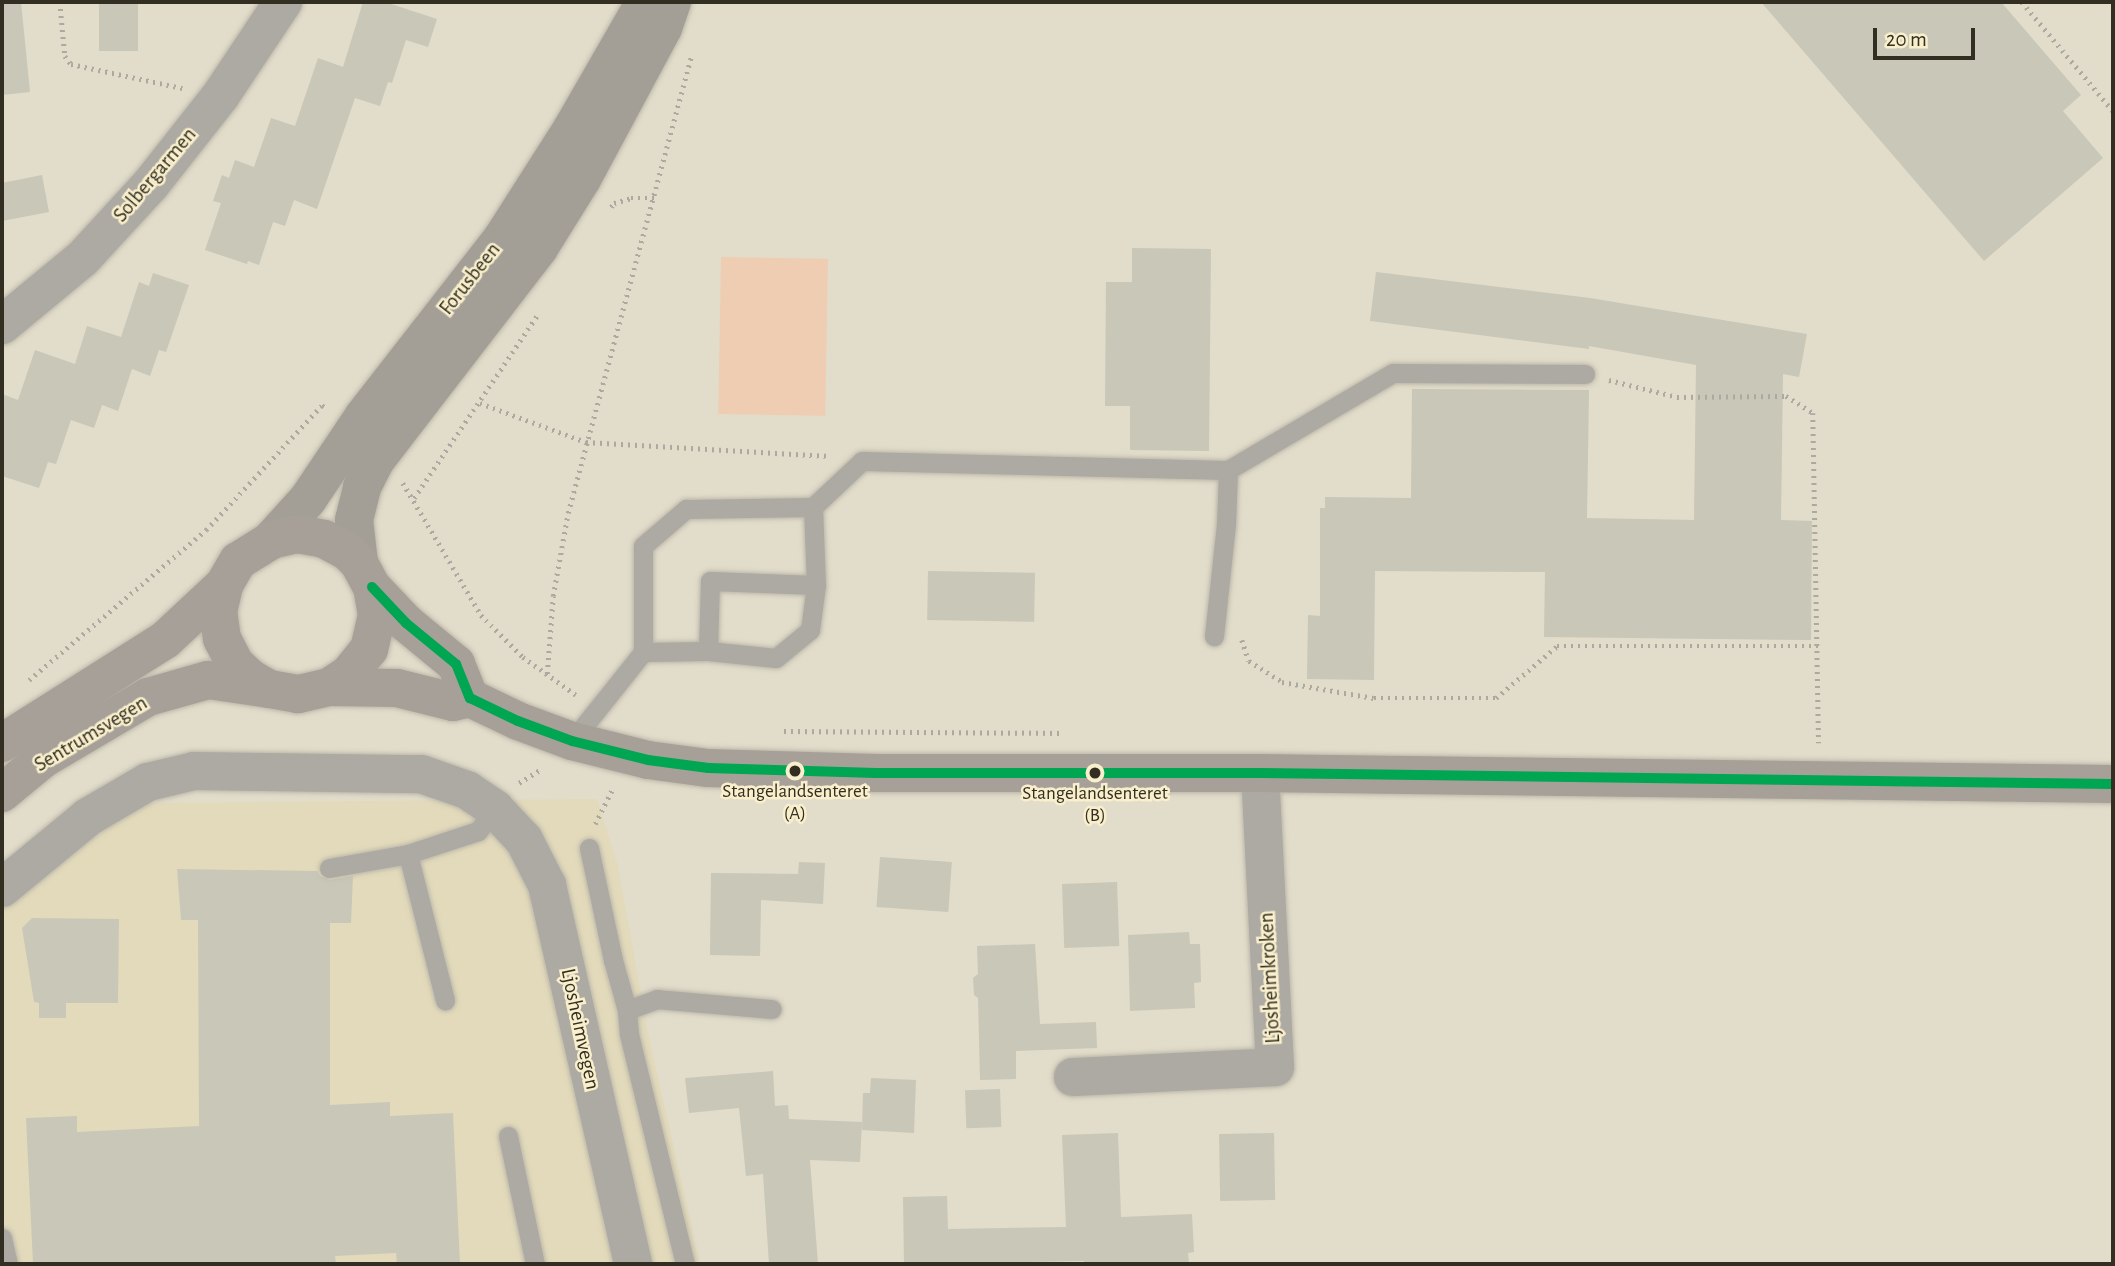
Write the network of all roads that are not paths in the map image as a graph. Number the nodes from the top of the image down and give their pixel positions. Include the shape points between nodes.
1 (283, 2) edge
2 (645, 2) edge
3 (672, 2) edge
4 (2, 325) edge
5 (1585, 374) road end
6 (1228, 470) junction
7 (813, 507) junction
8 (271, 540) junction
9 (365, 575) junction
10 (224, 585) junction
11 (816, 585) junction
12 (1214, 636) road end
13 (708, 651) junction
14 (643, 652) junction
15 (329, 687) junction
16 (269, 689) junction
17 (470, 698) junction
18 (572, 741) junction
19 (2, 743) edge
20 (1260, 773) junction
21 (2113, 784) edge
22 (2, 793) edge
23 (495, 809) junction
24 (589, 848) road end
25 (408, 854) junction
26 (329, 868) dead end
27 (2, 888) edge
28 (445, 1000) dead end
29 (772, 1009) dead end
30 (627, 1010) junction
31 (1073, 1077) dead end
32 (508, 1136) dead end
33 (2, 1238) edge
34 (8, 1264) edge
35 (535, 1264) edge
36 (633, 1264) edge
37 (685, 1264) edge

1 - 4 street, Solbergarmen via 221,95 151,184 83,258
2 - 8 main road, Forusbeen via 502,237 363,417 309,499
3 - 9 main road, Forusbeen via 663,28 582,179 540,248 375,461 362,487 354,520
5 - 6 lane via 1393,373
6 - 7 lane via 862,461
6 - 12 lane
7 - 11 lane
7 - 14 lane via 686,509 677,516 643,545
8 - 9 main road via 297,534 324,539 348,552
8 - 10 main road via 238,561
9 - 15 main road via 377,615 369,649 349,674
9 - 17 main road via 406,623 456,664
10 - 16 main road via 218,612 222,639 236,664
10 - 19 main road, Sentrumsvegen via 165,640
11 - 13 lane via 810,630 776,658
11 - 13 lane via 710,581
13 - 14 lane
14 - 18 lane
15 - 16 main road via 298,694
15 - 17 main road via 397,688 453,702
16 - 22 main road, Sentrumsvegen via 208,680 148,697 88,730
17 - 18 main road
18 - 20 main road via 648,760 708,768
20 - 21 main road
20 - 31 street, Ljosheimkroken via 1275,1066
23 - 25 lane via 478,831
23 - 27 street, Ljosheimvegen via 467,790 421,774 194,771 148,782 88,817
23 - 36 street, Ljosheimvegen via 524,840 547,885
24 - 30 lane
25 - 26 lane
25 - 28 lane
29 - 30 lane via 657,999
30 - 37 lane
32 - 35 lane
33 - 34 lane

